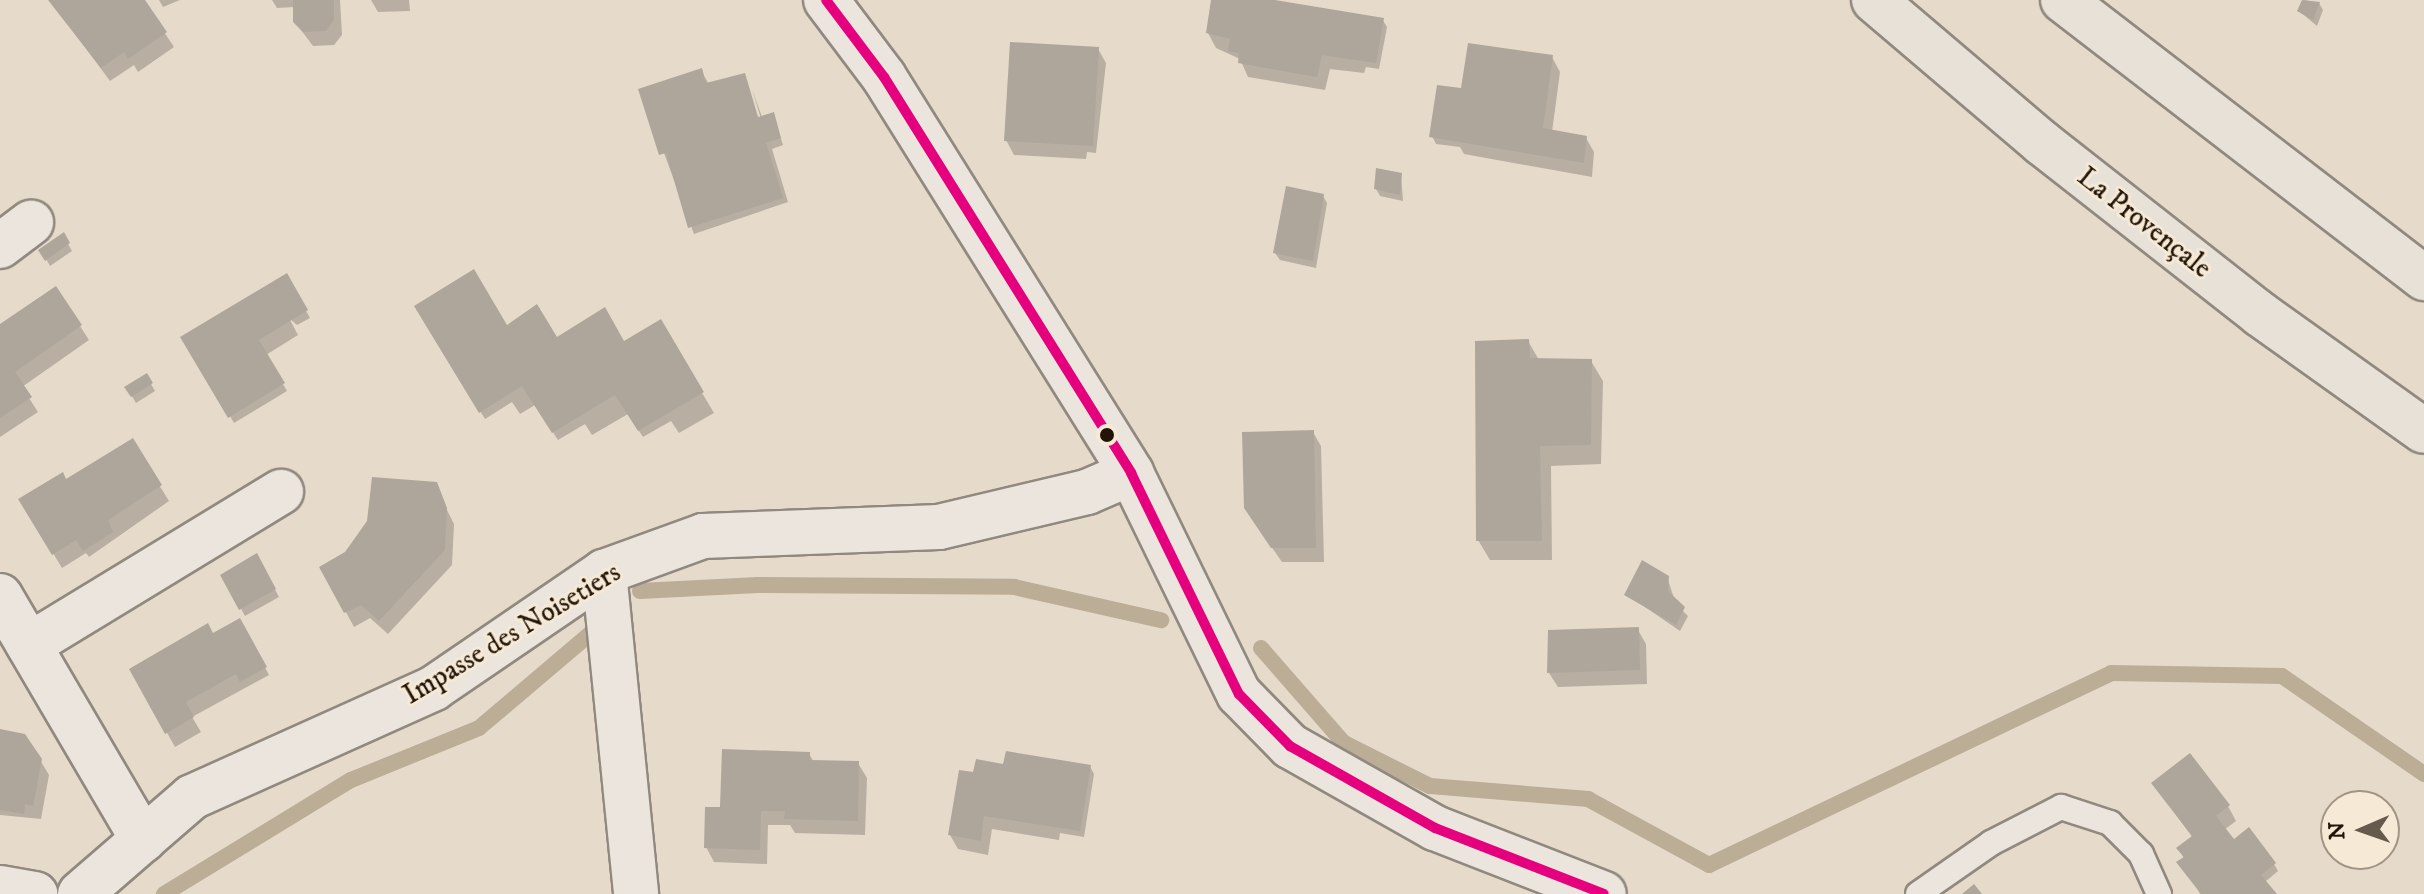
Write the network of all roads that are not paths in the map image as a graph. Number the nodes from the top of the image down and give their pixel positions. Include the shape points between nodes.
1 (826, 0) edge
2 (1874, 0) edge
3 (2063, 0) edge
4 (2424, 278) edge
5 (2424, 431) edge
6 (1131, 473) junction
7 (281, 492) dead end
8 (604, 572) junction
9 (0, 596) edge
10 (29, 645) junction
11 (143, 840) junction
12 (0, 888) edge
13 (35, 894) edge
14 (80, 894) edge
15 (636, 894) edge
16 (1604, 894) edge
17 (1918, 894) edge
18 (2159, 894) edge

1 - 6 street via 884,77
2 - 5 highway, La Provençale via 2042,143
3 - 4 highway
6 - 8 street, Impasse des Noisetiers via 1087,492 939,527 703,536
6 - 16 street via 1239,694 1290,746 1435,828
7 - 10 street
8 - 11 street, Impasse des Noisetiers via 434,688 192,797
8 - 15 street
9 - 10 street
10 - 11 street
11 - 14 street, Impasse des Noisetiers
12 - 13 street
17 - 18 lane via 1991,843 2061,807 2110,823 2141,854

